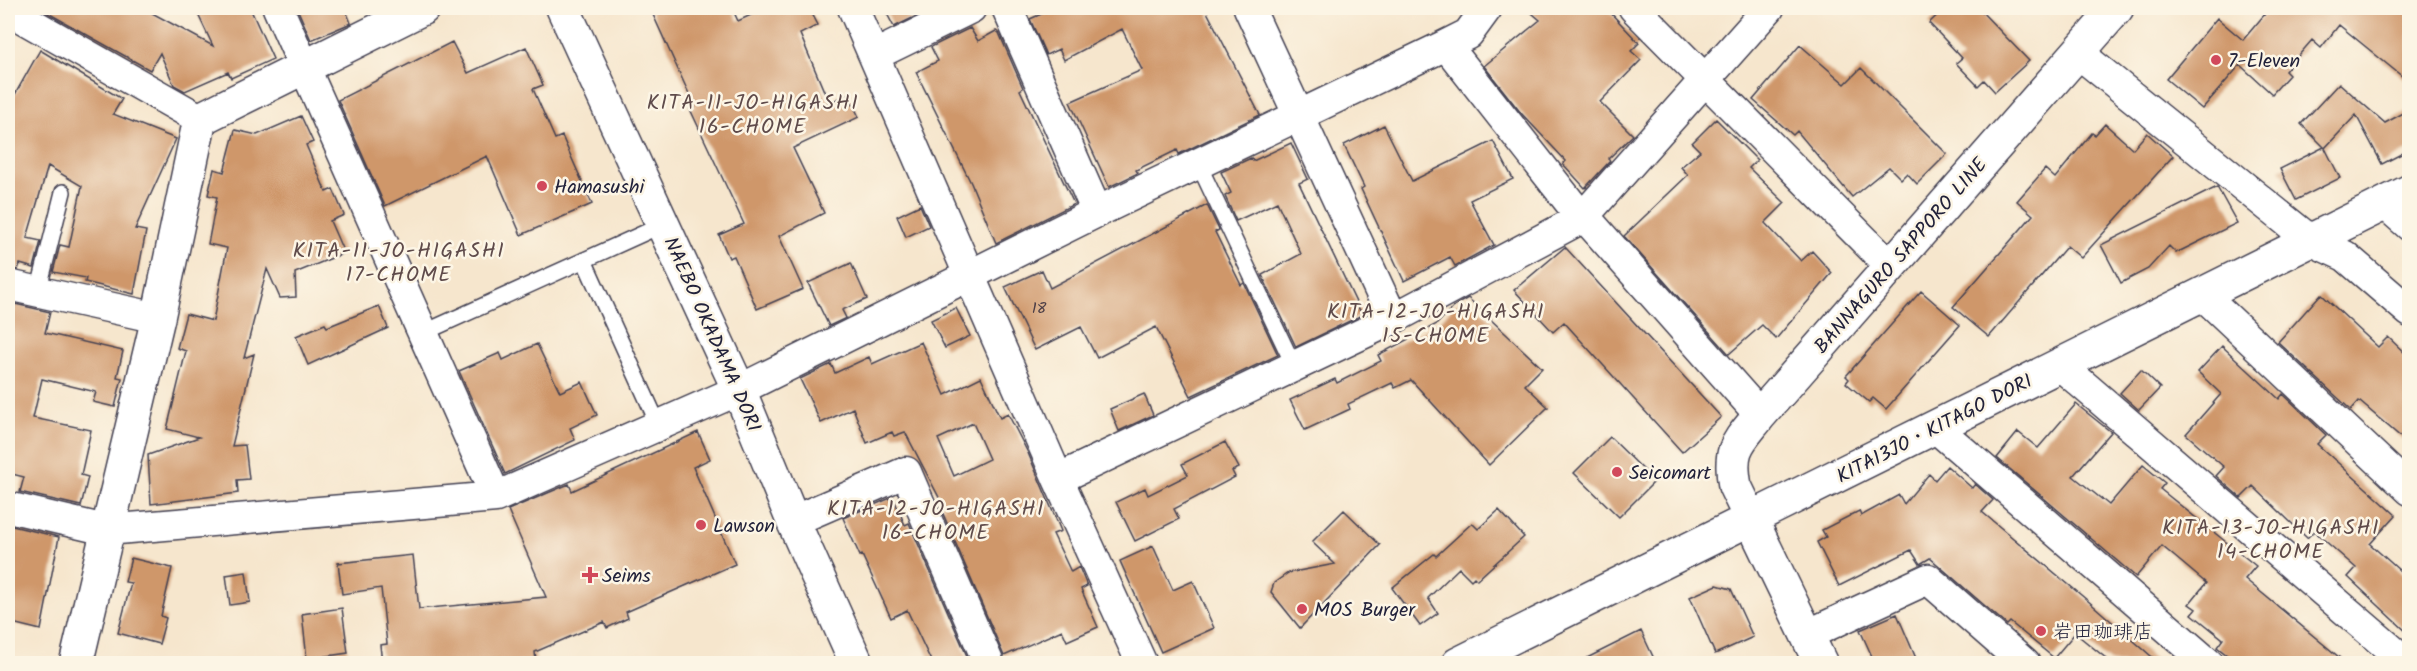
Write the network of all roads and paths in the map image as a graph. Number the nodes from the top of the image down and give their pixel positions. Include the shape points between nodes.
1 (278, 8) edge
2 (423, 8) edge
3 (563, 8) edge
4 (853, 8) edge
5 (971, 8) edge
6 (1007, 8) edge
7 (1249, 8) edge
8 (1487, 8) edge
9 (1634, 8) edge
10 (1769, 8) edge
11 (2117, 8) edge
12 (8, 10) edge
13 (1446, 45) junction
14 (2077, 52) junction
15 (875, 55) junction
16 (304, 67) junction
17 (1706, 80) junction
18 (1298, 115) junction
19 (200, 119) junction
20 (1198, 163) junction
21 (63, 192) dead end
22 (2397, 197) edge
23 (1097, 212) junction
24 (1582, 218) junction
25 (664, 224) junction
26 (2409, 226) edge
27 (2310, 240) junction
28 (584, 260) junction
29 (1890, 266) junction
30 (970, 274) junction
31 (8, 285) edge
32 (38, 292) junction
33 (2203, 295) junction
34 (2409, 312) edge
35 (158, 318) junction
36 (1393, 319) junction
37 (423, 333) junction
38 (2060, 365) junction
39 (1294, 366) junction
40 (739, 390) junction
41 (1760, 415) junction
42 (659, 426) junction
43 (1935, 427) junction
44 (1058, 479) junction
45 (2409, 490) edge
46 (496, 497) junction
47 (8, 507) edge
48 (1751, 518) junction
49 (793, 521) junction
50 (106, 530) junction
51 (1807, 634) junction
52 (76, 663) edge
53 (857, 663) edge
54 (989, 663) edge
55 (1142, 663) edge
56 (1458, 663) edge
57 (1821, 663) edge
58 (2025, 663) edge
59 (2209, 663) edge
60 (2408, 663) edge

1 - 16 street
2 - 16 street
3 - 25 street, NAEBO OKADAMA DORI
4 - 15 street
5 - 15 street
6 - 23 street
7 - 18 street
8 - 13 street via 1468,34
9 - 17 street
10 - 17 street
11 - 14 street, BANNAGURO SAPPORO LINE
12 - 19 street
13 - 18 street
13 - 24 street
14 - 27 street
14 - 29 street, BANNAGURO SAPPORO LINE
15 - 30 street
16 - 19 street
16 - 37 street
17 - 24 street
17 - 29 street
18 - 20 street
18 - 36 street
19 - 35 street
20 - 23 street
20 - 39 lane
21 - 32 lane
22 - 26 street
22 - 27 street, KITA13JO・KITAGO DORI
23 - 30 street
24 - 36 street
24 - 41 street
25 - 28 lane
25 - 40 street, NAEBO OKADAMA DORI
27 - 33 street, KITA13JO・KITAGO DORI
27 - 34 street via 2345,256
28 - 37 lane
28 - 42 lane
29 - 41 street, BANNAGURO SAPPORO LINE
30 - 40 street
30 - 44 street
31 - 32 street
32 - 35 street
33 - 38 street, KITA13JO・KITAGO DORI
33 - 45 street
35 - 50 street
36 - 39 street
37 - 46 street
38 - 43 street, KITA13JO・KITAGO DORI
38 - 60 street
39 - 44 street
40 - 42 street
40 - 49 street, NAEBO OKADAMA DORI
41 - 48 street, BANNAGURO SAPPORO LINE via 1733,451 1735,486
42 - 46 street
43 - 48 street, KITA13JO・KITAGO DORI
43 - 59 street
44 - 55 street
46 - 50 street
47 - 50 street
48 - 51 street, BANNAGURO SAPPORO LINE
48 - 56 street, KITA13JO・KITAGO DORI
49 - 53 street, NAEBO OKADAMA DORI
49 - 54 street via 906,472
50 - 52 street
51 - 57 street, BANNAGURO SAPPORO LINE
51 - 58 street via 1928,579

